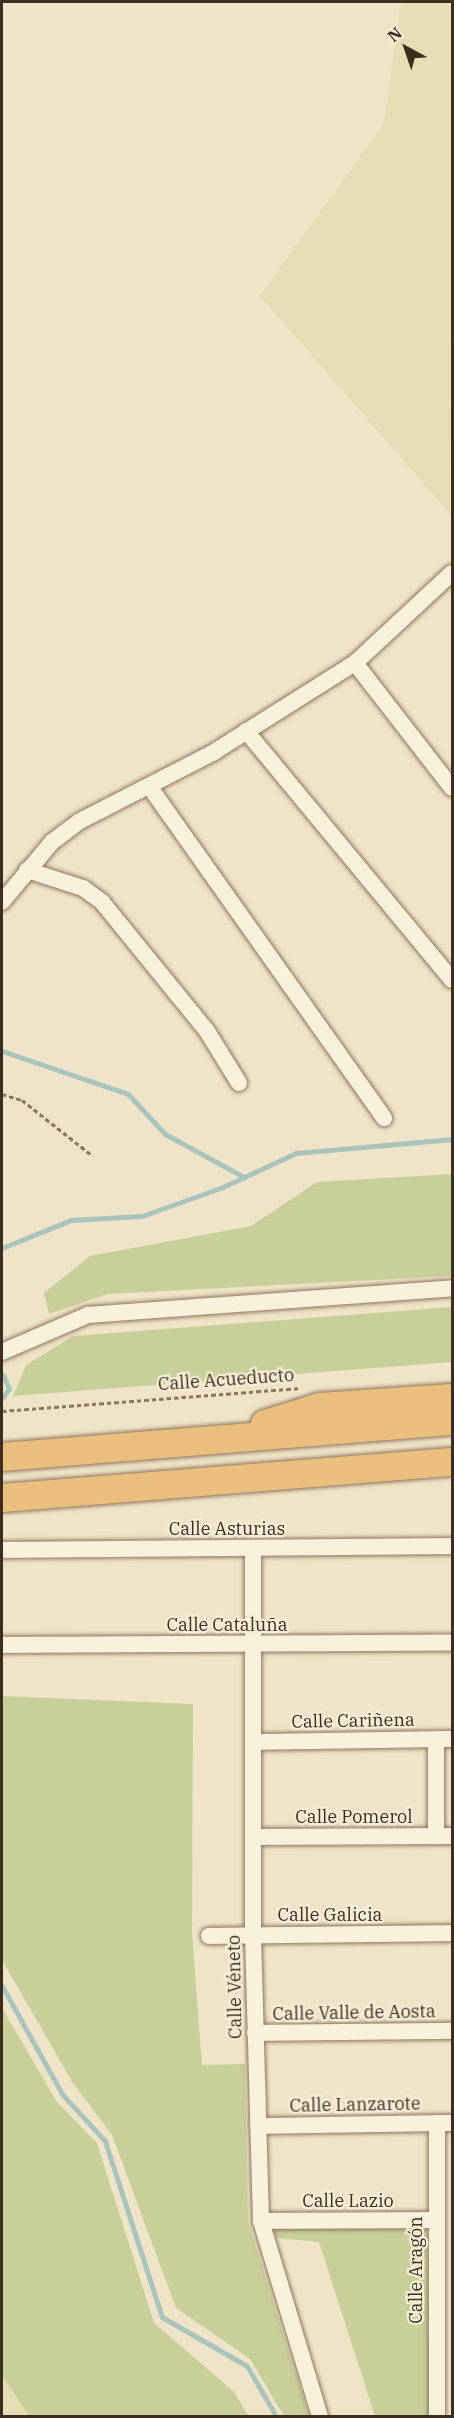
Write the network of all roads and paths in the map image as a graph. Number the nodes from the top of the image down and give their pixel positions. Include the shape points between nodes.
1 (453, 573) edge
2 (355, 663) junction
3 (246, 731) junction
4 (149, 786) junction
5 (453, 788) edge
6 (27, 870) junction
7 (2, 902) edge
8 (453, 980) edge
9 (238, 1083) dead end
10 (2, 1094) edge
11 (384, 1118) dead end
12 (93, 1156) dead end
13 (453, 1288) edge
14 (2, 1352) edge
15 (307, 1388) dead end
16 (453, 1398) edge
17 (2, 1411) edge
18 (453, 1421) edge
19 (216, 1439) junction
20 (2, 1457) edge
21 (453, 1462) edge
22 (2, 1498) edge
23 (453, 1546) edge
24 (252, 1548) junction
25 (2, 1550) edge
26 (453, 1643) edge
27 (253, 1644) junction
28 (2, 1645) edge
29 (444, 1739) edge
30 (254, 1742) junction
31 (444, 1836) edge
32 (255, 1837) junction
33 (453, 1933) edge
34 (253, 1935) junction
35 (209, 1936) dead end
36 (453, 2031) edge
37 (255, 2033) junction
38 (445, 2123) edge
39 (258, 2126) junction
40 (434, 2220) junction
41 (261, 2221) junction
42 (435, 2314) junction
43 (453, 2314) edge
44 (320, 2416) edge
45 (437, 2416) edge

1 - 2 street
2 - 3 street
2 - 5 street
3 - 4 street
3 - 8 street
4 - 6 street via 80,821
4 - 11 street
6 - 7 street
6 - 9 street via 83,888 102,902 207,1031
10 - 12 path via 22,1100
13 - 14 street via 88,1314
15 - 17 path, Calle Acueducto
16 - 19 highway via 320,1407
18 - 19 highway
19 - 20 highway
21 - 22 highway
23 - 24 street, Calle Asturias
24 - 25 street, Calle Asturias
24 - 27 street, Calle Véneto
26 - 27 street, Calle Cataluña
27 - 28 street, Calle Cataluña
27 - 30 street, Calle Véneto
29 - 30 street, Calle Cariñena
29 - 31 street
30 - 32 street, Calle Véneto
31 - 32 street, Calle Pomerol
32 - 34 street, Calle Véneto
33 - 34 street, Calle Galicia
34 - 35 street, Calle Galicia
34 - 37 street, Calle Véneto
36 - 37 street, Calle Valle de Aosta
37 - 39 street, Calle Véneto
38 - 39 street, Calle Lanzarote
38 - 40 street, Calle Aragón
39 - 41 street, Calle Véneto
40 - 41 street, Calle Lazio
40 - 42 street, Calle Aragón
41 - 44 street, Calle Véneto
42 - 43 street
42 - 45 street, Calle Aragón

